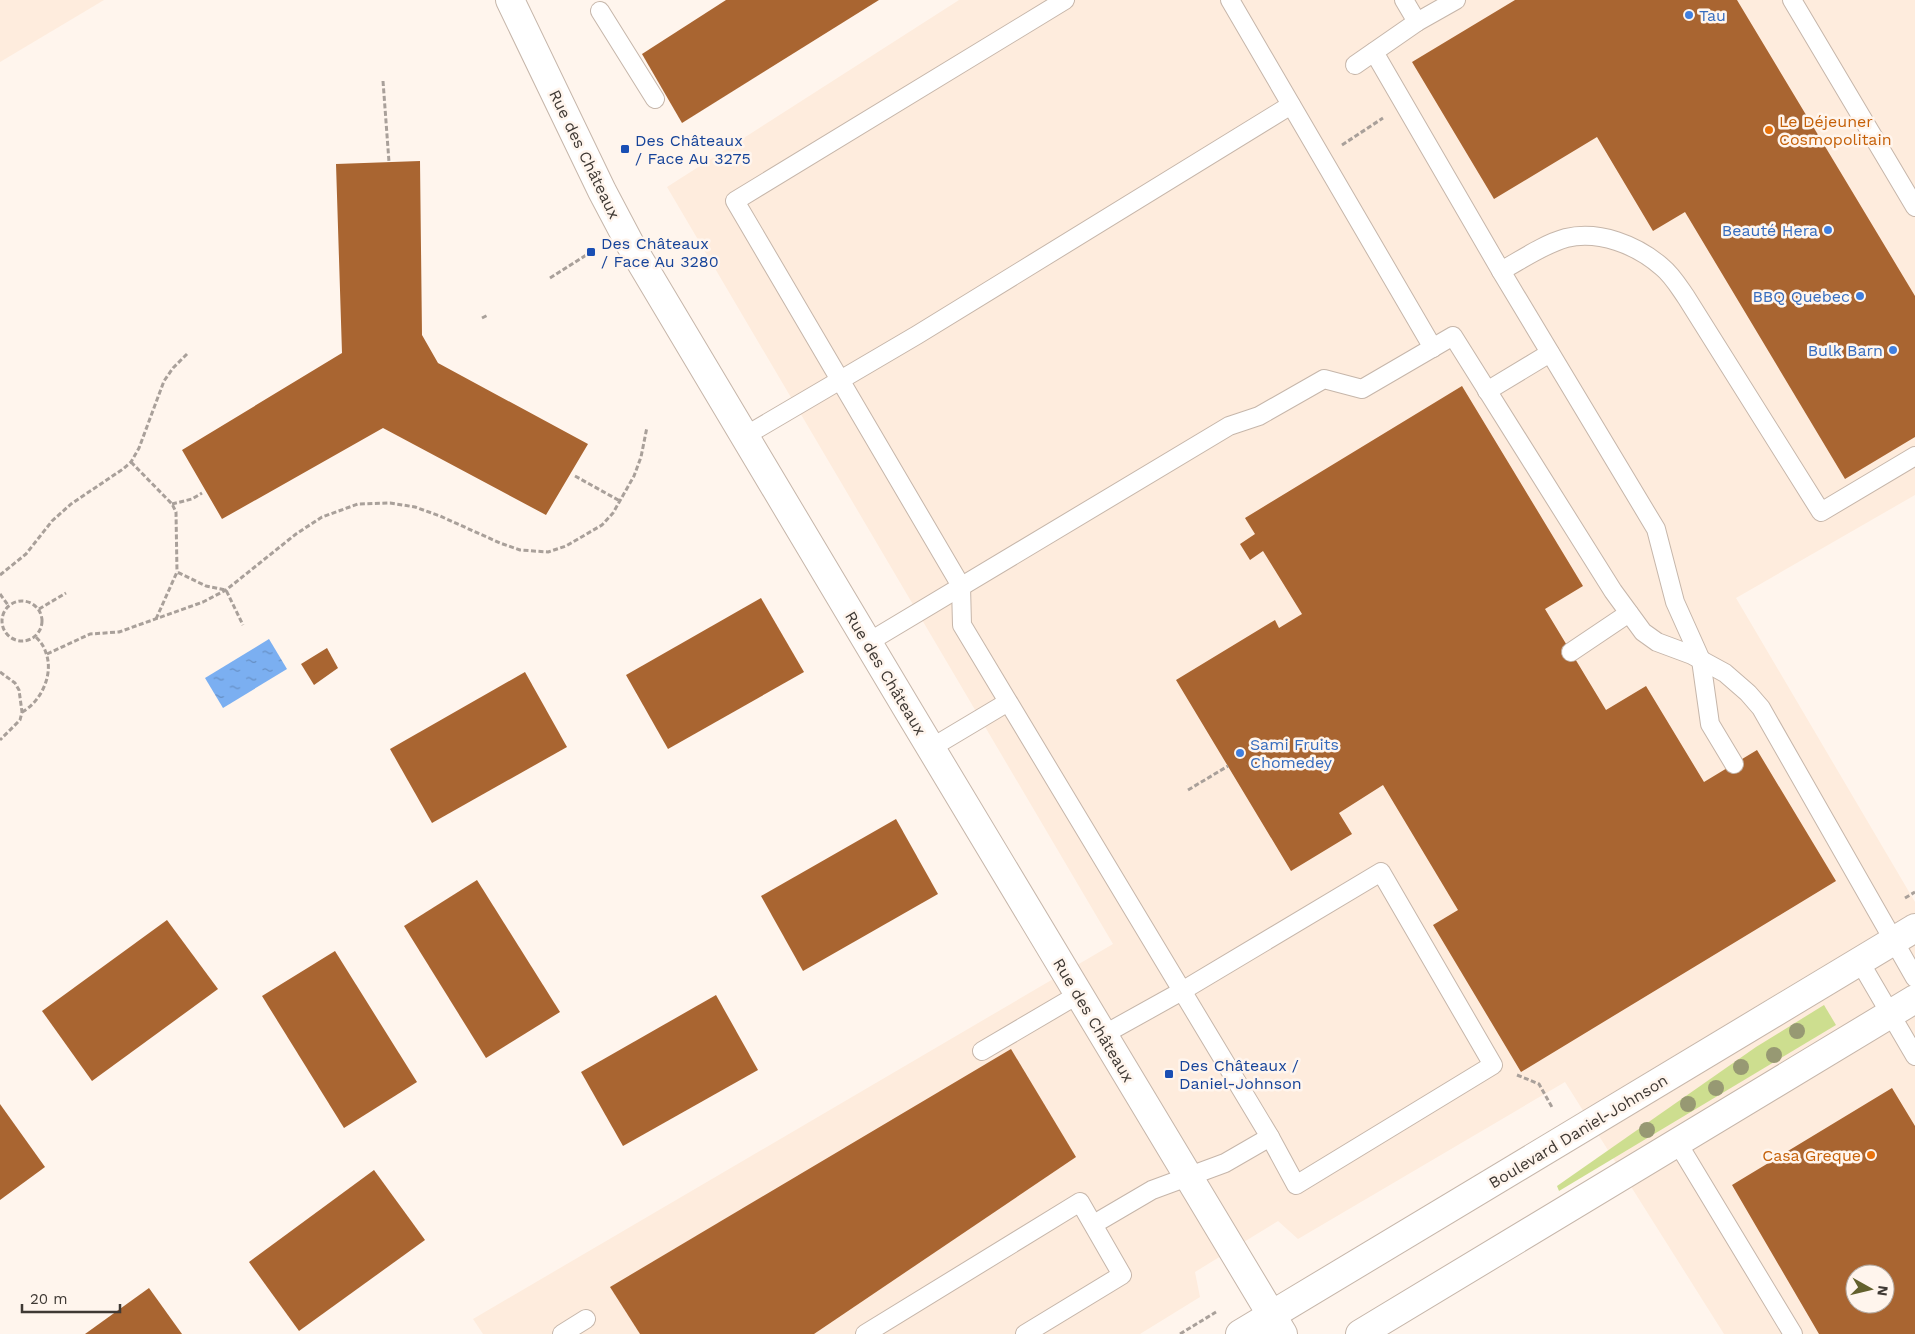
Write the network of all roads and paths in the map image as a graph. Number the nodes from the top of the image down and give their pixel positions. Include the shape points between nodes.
1 (510, 0) edge
2 (1065, 0) edge
3 (1230, 0) edge
4 (1404, 0) edge
5 (1456, 0) edge
6 (1792, 0) edge
7 (600, 11) dead end
8 (1417, 22) junction
9 (1374, 52) junction
10 (1355, 65) dead end
11 (383, 81) dead end
12 (655, 99) dead end
13 (1405, 104) junction
14 (1291, 105) junction
15 (1322, 158) junction
16 (389, 162) dead end
17 (1915, 207) edge
18 (591, 252) dead end
19 (1501, 271) junction
20 (550, 278) dead end
21 (488, 315) dead end
22 (482, 318) dead end
23 (1433, 348) junction
24 (188, 353) dead end
25 (1550, 353) junction
26 (840, 381) junction
27 (1487, 391) junction
28 (647, 427) dead end
29 (745, 436) junction
30 (1915, 456) edge
31 (131, 462) junction
32 (575, 476) dead end
33 (202, 494) dead end
34 (620, 501) junction
35 (172, 504) junction
36 (177, 572) junction
37 (0, 575) edge
38 (961, 586) junction
39 (226, 590) junction
40 (66, 593) dead end
41 (0, 594) edge
42 (8, 605) junction
43 (39, 609) junction
44 (1629, 613) junction
45 (156, 619) junction
46 (243, 625) dead end
47 (5, 632) junction
48 (35, 636) junction
49 (0, 638) edge
50 (867, 643) junction
51 (1571, 652) dead end
52 (47, 654) junction
53 (1701, 660) junction
54 (0, 672) edge
55 (1008, 702) junction
56 (22, 712) junction
57 (0, 740) edge
58 (931, 748) junction
59 (1734, 764) dead end
60 (1228, 766) dead end
61 (1188, 790) dead end
62 (1915, 892) edge
63 (1906, 897) dead end
64 (1905, 935) edge
65 (1860, 962) junction
66 (1915, 978) edge
67 (1182, 991) junction
68 (1079, 994) junction
69 (1915, 999) edge
70 (1890, 1014) junction
71 (1103, 1035) junction
72 (982, 1051) dead end
73 (1915, 1056) edge
74 (1539, 1084) dead end
75 (1554, 1109) dead end
76 (1270, 1137) junction
77 (1677, 1142) junction
78 (1188, 1176) junction
79 (1094, 1224) junction
80 (586, 1319) dead end
81 (1277, 1325) edge
82 (871, 1332) edge
83 (562, 1334) edge
84 (1025, 1334) edge
85 (1240, 1334) edge
86 (1360, 1334) edge
87 (1793, 1334) edge

1 - 29 street, Rue des Châteaux via 615,215
2 - 26 lane via 735,201
3 - 14 lane
4 - 8 lane
5 - 8 lane
6 - 17 lane
7 - 12 lane
8 - 9 lane
9 - 10 lane
9 - 13 lane
11 - 16 path
13 - 15 path
13 - 19 lane
14 - 15 lane
14 - 26 lane
15 - 23 lane
18 - 20 path
19 - 25 lane
19 - 30 lane via 1553,243 1581,236 1614,240 1656,262 1674,279 1686,297 1821,512
21 - 22 path
23 - 27 lane via 1453,336
23 - 38 lane via 1362,389 1324,378 1259,416 1229,426
24 - 31 path via 164,381
25 - 27 lane
25 - 53 lane via 1656,529 1674,602
26 - 29 lane
26 - 38 lane
27 - 44 lane
28 - 34 path via 641,457
29 - 50 street, Rue des Châteaux
31 - 35 path
31 - 37 path via 71,504 52,521 26,554
32 - 34 path
33 - 35 path
34 - 39 path via 602,526 548,552 520,550 500,544 415,507 390,503 358,504 322,517
35 - 36 path via 176,512
36 - 39 path via 206,586
36 - 45 path
38 - 50 lane
38 - 55 lane via 962,625
39 - 45 path
39 - 46 path
40 - 43 path
41 - 42 path
42 - 43 path via 25,601
42 - 47 path via 1,620
43 - 48 path via 42,622
44 - 51 lane
44 - 53 lane via 1643,632 1657,642
45 - 52 path via 119,632 90,634
47 - 48 path via 19,641
47 - 49 path
48 - 52 path
50 - 58 street, Rue des Châteaux
52 - 56 path via 47,676 42,692
53 - 59 lane via 1710,724
53 - 64 lane via 1725,672 1761,708
54 - 56 path via 19,690
55 - 58 lane
55 - 67 lane
56 - 57 path via 20,720
58 - 68 street, Rue des Châteaux
60 - 61 path
62 - 63 path
64 - 65 street, Boulevard Daniel-Johnson
64 - 66 lane
65 - 70 lane
65 - 81 street, Boulevard Daniel-Johnson
67 - 71 lane
67 - 76 lane
67 - 76 lane via 1381,872 1493,1065 1296,1184
68 - 71 street, Rue des Châteaux
68 - 72 lane
69 - 70 street
70 - 73 lane
70 - 77 street
71 - 78 street, Rue des Châteaux
74 - 75 path
76 - 78 lane via 1224,1162
77 - 86 street
77 - 87 lane
78 - 79 lane via 1152,1190
78 - 81 street, Rue des Châteaux
79 - 82 lane via 1080,1202
79 - 84 lane via 1122,1275
80 - 83 lane
81 - 85 street, Boulevard Daniel-Johnson

